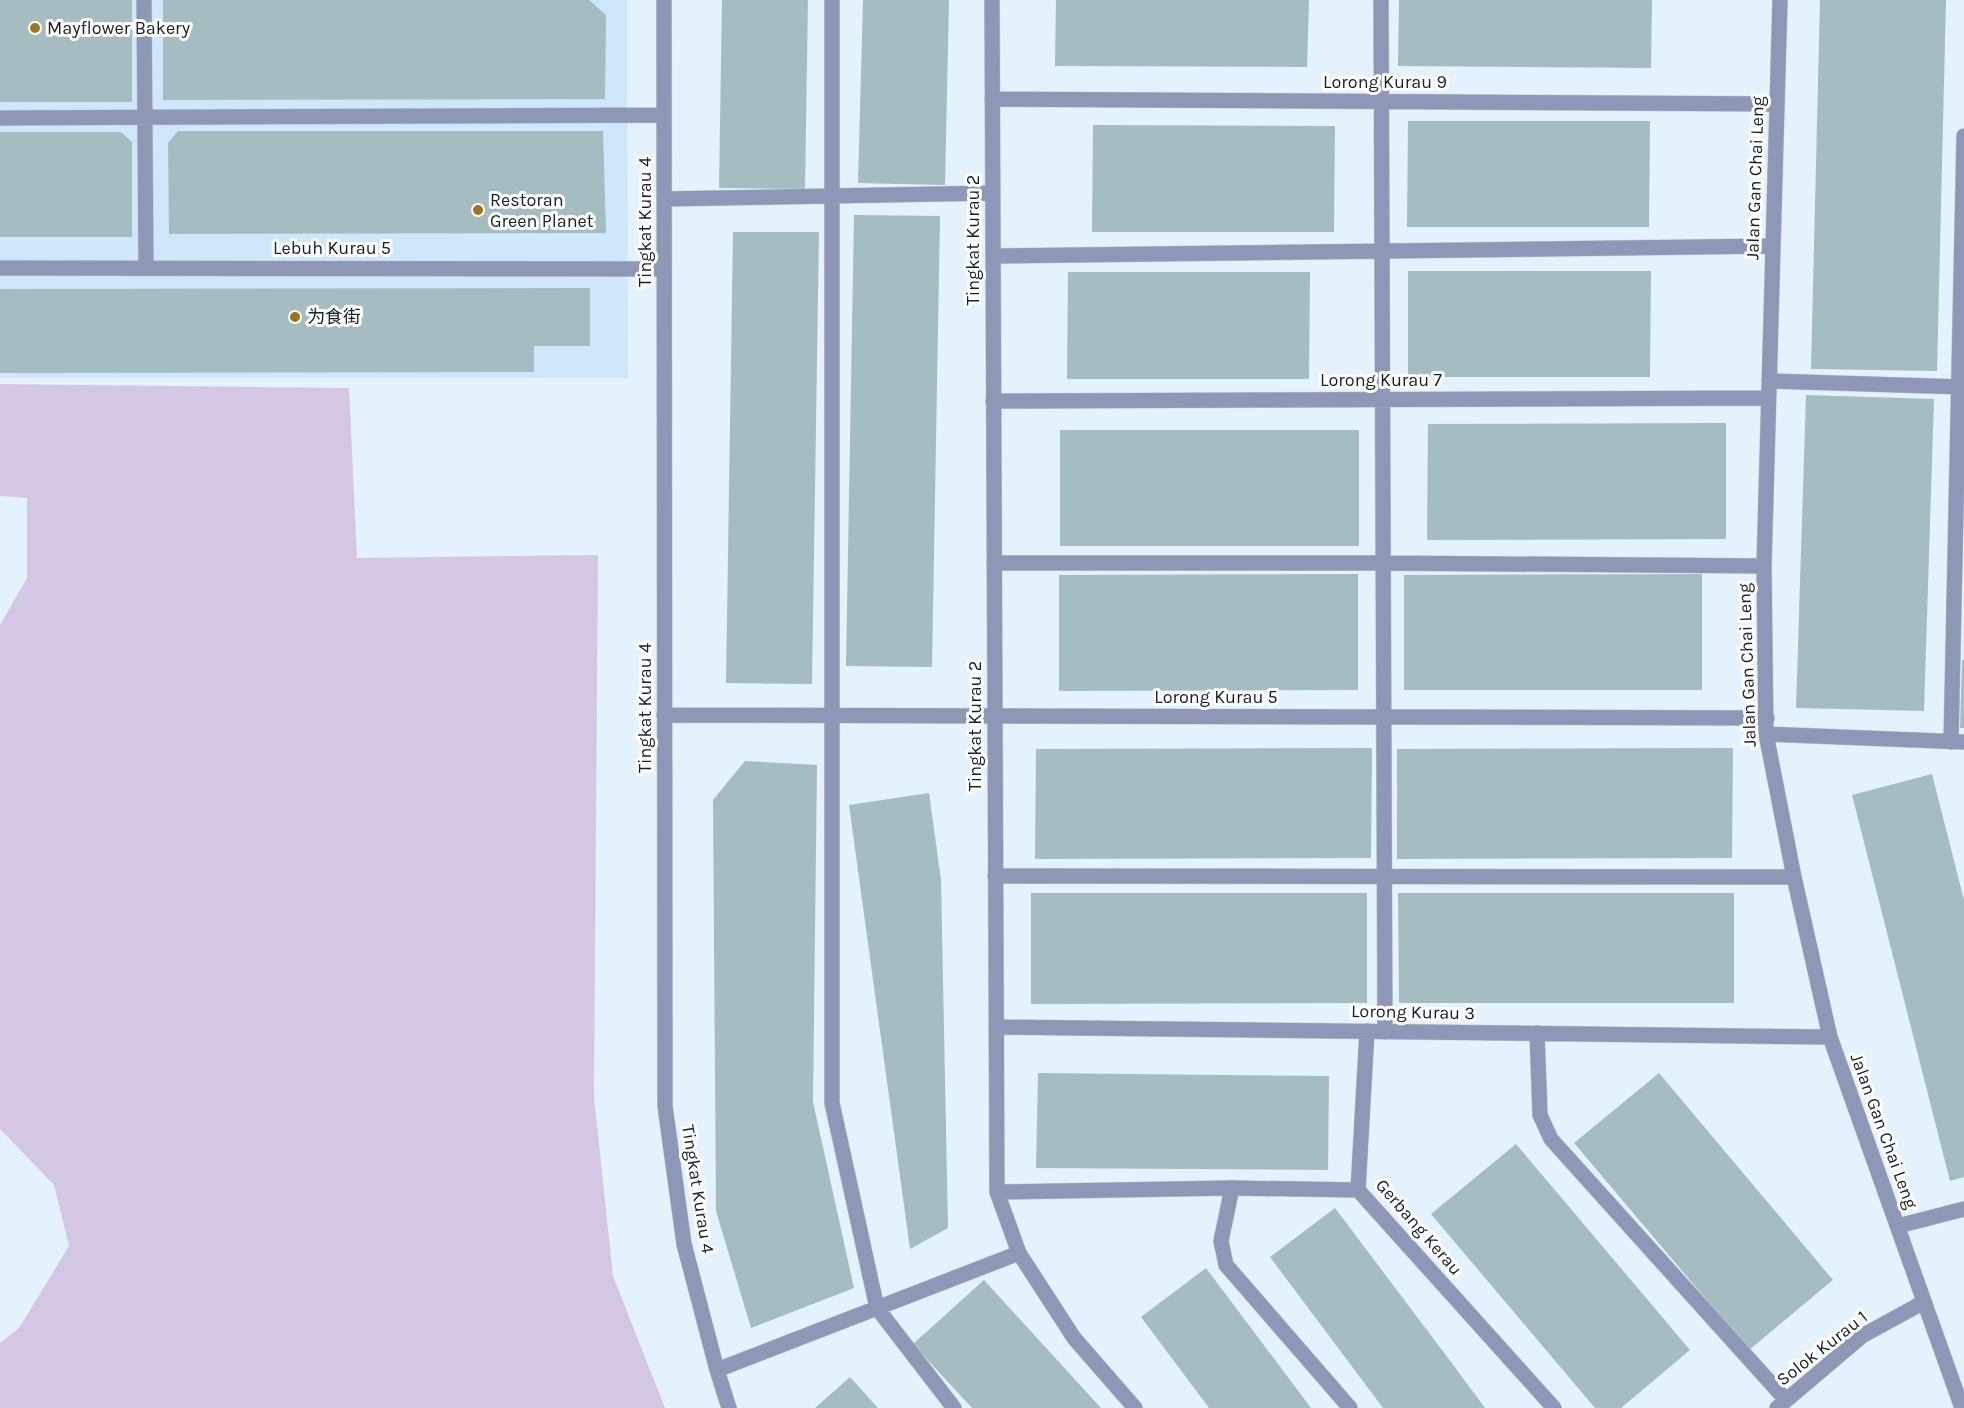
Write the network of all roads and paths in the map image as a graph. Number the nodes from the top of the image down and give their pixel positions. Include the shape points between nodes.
1 (144, 0) edge
2 (664, 0) edge
3 (832, 0) edge
4 (992, 0) edge
5 (1382, 0) edge
6 (1780, 0) edge
7 (992, 99) junction
8 (1382, 101) junction
9 (1777, 104) junction
10 (664, 116) junction
11 (145, 117) junction
12 (0, 118) edge
13 (1964, 136) edge
14 (992, 194) junction
15 (832, 195) junction
16 (664, 199) junction
17 (1773, 246) junction
18 (1382, 251) junction
19 (993, 256) junction
20 (146, 267) junction
21 (0, 268) edge
22 (664, 269) junction
23 (1769, 381) junction
24 (1961, 387) edge
25 (1768, 398) junction
26 (1383, 399) junction
27 (993, 401) junction
28 (994, 563) junction
29 (1383, 563) junction
30 (1764, 566) junction
31 (664, 715) junction
32 (832, 715) junction
33 (994, 716) junction
34 (1384, 718) junction
35 (1767, 718) junction
36 (1766, 734) junction
37 (1958, 742) edge
38 (995, 876) junction
39 (1384, 876) junction
40 (1794, 877) junction
41 (996, 1027) junction
42 (1367, 1031) junction
43 (1385, 1032) junction
44 (1537, 1033) junction
45 (1830, 1037) junction
46 (1232, 1188) junction
47 (1358, 1190) junction
48 (997, 1191) junction
49 (1964, 1209) edge
50 (1898, 1226) junction
51 (1019, 1253) junction
52 (1924, 1302) junction
53 (877, 1308) junction
54 (717, 1370) junction
55 (1781, 1404) edge
56 (729, 1408) edge
57 (954, 1408) edge
58 (1135, 1408) edge
59 (1350, 1408) edge
60 (1554, 1408) edge
61 (1962, 1408) edge

1 - 11 street
2 - 10 street, Tingkat Kurau 4
3 - 15 street
4 - 7 street, Tingkat Kurau 2
5 - 8 street
6 - 9 street, Jalan Gan Chai Leng
7 - 8 street, Lorong Kurau 9
7 - 14 street, Tingkat Kurau 2
8 - 9 street, Lorong Kurau 9
8 - 18 street
9 - 17 street, Jalan Gan Chai Leng
10 - 11 street
10 - 16 street, Tingkat Kurau 4
11 - 12 street
11 - 20 street
13 - 24 street
14 - 15 street
14 - 19 street, Tingkat Kurau 2
15 - 16 street
15 - 32 street
16 - 22 street, Tingkat Kurau 4
17 - 18 street
17 - 23 street, Jalan Gan Chai Leng
18 - 19 street
18 - 26 street
19 - 27 street, Tingkat Kurau 2
20 - 21 street, Lebuh Kurau 5
20 - 22 street, Lebuh Kurau 5
22 - 31 street, Tingkat Kurau 4
23 - 24 street
23 - 25 street, Jalan Gan Chai Leng
24 - 37 street
25 - 26 street, Lorong Kurau 7
25 - 30 street, Jalan Gan Chai Leng
26 - 27 street, Lorong Kurau 7
26 - 29 street
27 - 28 street, Tingkat Kurau 2
28 - 29 street
28 - 33 street, Tingkat Kurau 2
29 - 30 street
29 - 34 street
30 - 35 street, Jalan Gan Chai Leng
31 - 32 street, Lorong Kurau 5
31 - 54 street, Tingkat Kurau 4 via 665,1106 684,1244
32 - 33 street, Lorong Kurau 5
32 - 53 street via 832,1103
33 - 34 street, Lorong Kurau 5
33 - 38 street, Tingkat Kurau 2
34 - 35 street, Lorong Kurau 5
34 - 39 street
35 - 36 street, Jalan Gan Chai Leng
36 - 37 street
36 - 40 street, Jalan Gan Chai Leng
38 - 39 street
38 - 41 street, Tingkat Kurau 2
39 - 40 street
39 - 43 street
40 - 45 street, Jalan Gan Chai Leng
41 - 42 street, Lorong Kurau 3
41 - 48 street, Tingkat Kurau 2
42 - 43 street, Lorong Kurau 3
42 - 47 street, Gerbang Kerau
43 - 44 street, Lorong Kurau 3
44 - 45 street, Lorong Kurau 3
44 - 55 street via 1540,1115 1551,1139
45 - 50 street, Jalan Gan Chai Leng
46 - 47 street
46 - 48 street
46 - 59 street via 1221,1241 1226,1265
47 - 60 street, Gerbang Kerau
48 - 51 street, Tingkat Kurau 2
49 - 50 street
50 - 52 street, Jalan Gan Chai Leng
51 - 53 street
51 - 58 street, Tingkat Kurau 2 via 1074,1338
52 - 55 street, Solok Kurau 1 via 1862,1336
52 - 61 street, Jalan Gan Chai Leng
53 - 54 street
53 - 57 street
54 - 56 street, Tingkat Kurau 4

